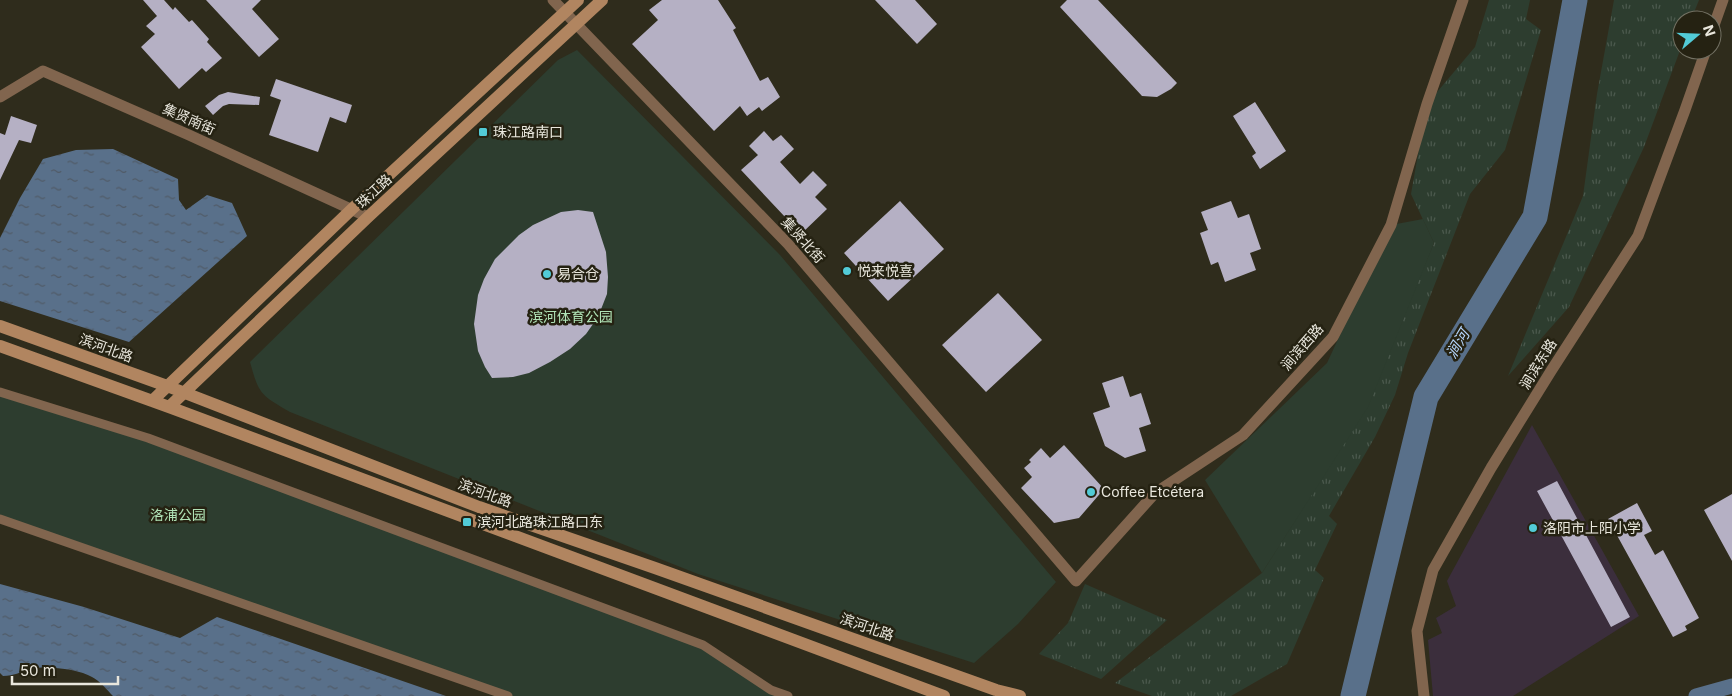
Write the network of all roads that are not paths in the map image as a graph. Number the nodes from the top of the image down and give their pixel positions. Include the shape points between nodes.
1 (553, 0) edge
2 (578, 0) edge
3 (602, 0) edge
4 (1462, 0) edge
5 (565, 12) junction
6 (576, 25) junction
7 (1702, 60) edge
8 (0, 97) edge
9 (352, 209) junction
10 (368, 217) junction
11 (0, 326) edge
12 (0, 346) edge
13 (167, 386) junction
14 (0, 392) edge
15 (184, 394) junction
16 (152, 401) junction
17 (169, 407) junction
18 (0, 519) edge
19 (1076, 581) joint
20 (508, 696) edge
21 (788, 696) edge
22 (944, 696) edge
23 (1020, 696) edge
24 (1424, 696) edge

1 - 5 street, 集贤北街
2 - 5 main road, 珠江路
3 - 6 main road, 珠江路
4 - 19 street, 涧滨西路 via 1427,104 1392,225 1333,337 1243,435 1156,493
5 - 6 street, 集贤北街
5 - 9 main road, 珠江路
6 - 10 main road, 珠江路
6 - 19 street, 集贤北街 via 788,244
7 - 24 street, 涧滨东路 via 1638,236 1491,468 1433,570 1417,631
8 - 9 street, 集贤南街 via 43,71
9 - 10 street, 集贤南街
9 - 13 main road, 珠江路
10 - 15 main road, 珠江路
11 - 13 main road, 滨河北路
12 - 16 main road
13 - 15 main road, 滨河北路
13 - 16 main road, 珠江路
14 - 21 street via 148,438 703,644 771,690
15 - 17 main road, 珠江路
15 - 23 main road, 滨河北路 via 479,507
16 - 17 main road
17 - 22 main road
18 - 20 street

